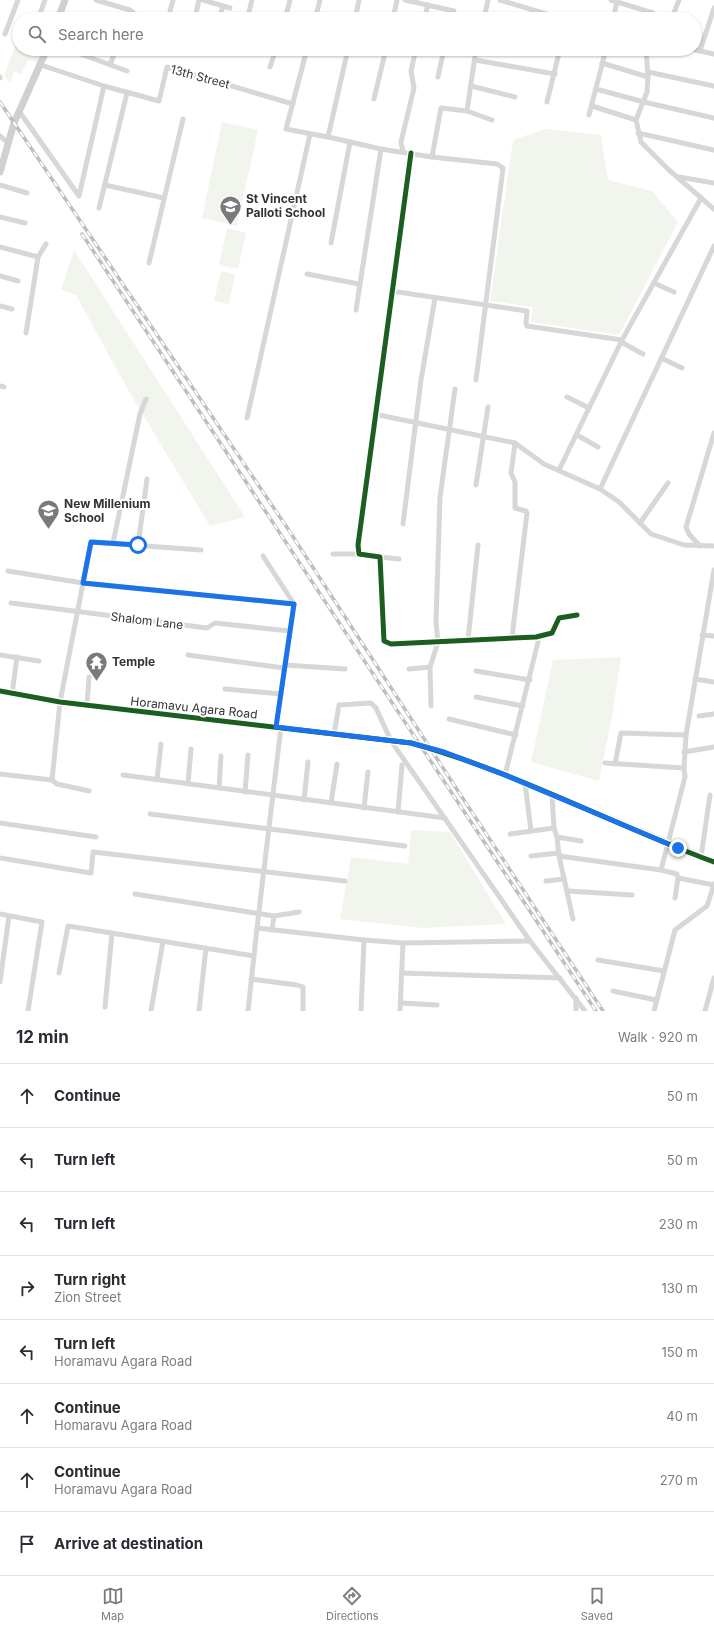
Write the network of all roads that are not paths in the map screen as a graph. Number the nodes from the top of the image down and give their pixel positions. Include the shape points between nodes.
1 (18, 0) edge
2 (45, 0) edge
3 (65, 0) edge
4 (96, 0) edge
5 (173, 0) edge
6 (200, 0) edge
7 (203, 0) edge
8 (252, 0) edge
9 (290, 0) edge
10 (320, 0) edge
11 (359, 0) edge
12 (397, 0) edge
13 (406, 0) edge
14 (488, 0) edge
15 (500, 0) edge
16 (611, 0) edge
17 (679, 0) edge
18 (617, 2) junction
19 (428, 5) junction
20 (223, 6) junction
21 (230, 8) dead end
22 (714, 8) edge
23 (170, 11) dead end
24 (13, 12) edge
25 (41, 12) edge
26 (61, 12) edge
27 (132, 12) edge
28 (197, 12) edge
29 (221, 12) edge
30 (249, 12) edge
31 (287, 12) edge
32 (317, 12) edge
33 (356, 12) edge
34 (394, 12) edge
35 (426, 12) edge
36 (454, 12) edge
37 (485, 12) edge
38 (540, 12) edge
39 (615, 12) edge
40 (650, 12) edge
41 (675, 12) edge
42 (12, 16) edge
43 (712, 22) edge
44 (5, 34) dead end
45 (702, 46) edge
46 (702, 51) edge
47 (714, 54) edge
48 (44, 56) edge
49 (86, 56) edge
50 (113, 56) edge
51 (274, 56) edge
52 (305, 56) edge
53 (346, 56) edge
54 (384, 56) edge
55 (414, 56) edge
56 (442, 56) edge
57 (475, 56) edge
58 (559, 56) edge
59 (604, 56) edge
60 (647, 56) edge
61 (475, 60) junction
62 (602, 63) junction
63 (41, 65) junction
64 (110, 65) junction
65 (270, 67) dead end
66 (127, 71) dead end
67 (555, 74) junction
68 (648, 74) junction
69 (438, 77) dead end
70 (104, 86) junction
71 (471, 86) junction
72 (714, 86) edge
73 (596, 89) junction
74 (127, 93) junction
75 (515, 98) dead end
76 (374, 99) dead end
77 (547, 102) dead end
78 (644, 102) junction
79 (292, 104) junction
80 (592, 106) junction
81 (19, 110) junction
82 (467, 111) junction
83 (589, 115) dead end
84 (714, 118) edge
85 (182, 119) dead end
86 (492, 120) dead end
87 (636, 120) junction
88 (638, 133) junction
89 (310, 134) junction
90 (0, 136) edge
91 (328, 137) junction
92 (350, 142) junction
93 (8, 143) junction
94 (381, 150) junction
95 (714, 150) edge
96 (403, 152) junction
97 (411, 153) junction
98 (432, 157) junction
99 (2, 159) edge
100 (0, 172) edge
101 (678, 176) junction
102 (714, 183) edge
103 (0, 185) edge
104 (105, 185) junction
105 (27, 194) dead end
106 (164, 198) junction
107 (701, 198) junction
108 (99, 208) dead end
109 (714, 209) edge
110 (0, 218) edge
111 (25, 223) dead end
112 (331, 243) dead end
113 (46, 244) dead end
114 (714, 246) edge
115 (0, 247) edge
116 (38, 257) junction
117 (149, 263) dead end
118 (307, 274) dead end
119 (0, 276) edge
120 (18, 281) dead end
121 (654, 283) junction
122 (360, 284) junction
123 (391, 291) junction
124 (674, 292) dead end
125 (435, 298) junction
126 (484, 305) junction
127 (0, 306) edge
128 (12, 309) dead end
129 (356, 310) dead end
130 (26, 332) dead end
131 (622, 341) junction
132 (643, 354) dead end
133 (661, 358) junction
134 (682, 368) dead end
135 (476, 380) dead end
136 (455, 389) dead end
137 (567, 397) dead end
138 (146, 399) dead end
139 (488, 407) dead end
140 (589, 408) junction
141 (374, 414) junction
142 (246, 418) dead end
143 (415, 422) junction
144 (450, 429) junction
145 (714, 434) edge
146 (576, 435) junction
147 (482, 436) junction
148 (515, 443) junction
149 (598, 447) dead end
150 (708, 457) junction
151 (714, 458) edge
152 (559, 470) junction
153 (148, 479) dead end
154 (668, 483) dead end
155 (476, 485) dead end
156 (600, 489) junction
157 (403, 524) dead end
158 (640, 524) junction
159 (113, 543) junction
160 (138, 545) junction
161 (478, 545) dead end
162 (700, 546) junction
163 (714, 546) edge
164 (201, 550) dead end
165 (333, 554) dead end
166 (359, 554) junction
167 (263, 556) dead end
168 (380, 557) junction
169 (399, 559) dead end
170 (8, 571) dead end
171 (714, 574) edge
172 (83, 583) junction
173 (11, 603) dead end
174 (294, 604) junction
175 (711, 606) edge
176 (78, 613) junction
177 (577, 614) dead end
178 (290, 631) junction
179 (702, 635) junction
180 (714, 636) edge
181 (512, 637) junction
182 (536, 637) junction
183 (468, 640) junction
184 (438, 642) junction
185 (0, 654) edge
186 (188, 655) dead end
187 (17, 657) junction
188 (40, 661) dead end
189 (285, 667) junction
190 (430, 667) junction
191 (345, 669) dead end
192 (409, 669) dead end
193 (476, 671) dead end
194 (89, 677) dead end
195 (695, 679) junction
196 (530, 680) junction
197 (714, 682) edge
198 (225, 688) dead end
199 (0, 691) edge
200 (12, 694) junction
201 (281, 694) junction
202 (476, 697) dead end
203 (60, 702) junction
204 (87, 705) junction
205 (431, 706) dead end
206 (523, 706) junction
207 (714, 714) edge
208 (699, 716) dead end
209 (449, 719) dead end
210 (278, 727) junction
211 (334, 734) junction
212 (516, 735) junction
213 (686, 735) junction
214 (391, 741) junction
215 (161, 744) dead end
216 (714, 747) edge
217 (191, 749) dead end
218 (684, 752) junction
219 (248, 755) dead end
220 (221, 756) dead end
221 (308, 762) dead end
222 (604, 763) dead end
223 (338, 764) dead end
224 (616, 764) junction
225 (402, 765) dead end
226 (684, 768) junction
227 (368, 772) dead end
228 (0, 774) edge
229 (505, 775) junction
230 (123, 776) dead end
231 (52, 780) junction
232 (157, 780) junction
233 (525, 783) junction
234 (188, 784) junction
235 (218, 788) junction
236 (89, 791) dead end
237 (245, 792) junction
238 (273, 795) junction
239 (552, 795) junction
240 (710, 795) dead end
241 (304, 800) junction
242 (331, 803) junction
243 (364, 808) junction
244 (398, 812) junction
245 (150, 814) dead end
246 (445, 818) junction
247 (0, 823) edge
248 (269, 828) junction
249 (554, 828) junction
250 (530, 831) junction
251 (510, 834) dead end
252 (96, 837) dead end
253 (557, 837) junction
254 (581, 841) dead end
255 (669, 844) junction
256 (405, 846) dead end
257 (559, 854) junction
258 (531, 856) dead end
259 (701, 857) junction
260 (0, 858) edge
261 (714, 862) edge
262 (661, 870) junction
263 (264, 871) junction
264 (678, 878) junction
265 (564, 879) junction
266 (345, 881) dead end
267 (546, 881) dead end
268 (714, 885) edge
269 (568, 891) junction
270 (135, 894) dead end
271 (632, 895) dead end
272 (675, 898) dead end
273 (299, 912) dead end
274 (0, 914) edge
275 (259, 914) junction
276 (9, 916) junction
277 (274, 916) junction
278 (573, 919) dead end
279 (257, 928) junction
280 (272, 930) junction
281 (112, 933) junction
282 (364, 940) junction
283 (163, 941) junction
284 (530, 941) junction
285 (403, 943) junction
286 (206, 948) junction
287 (254, 956) junction
288 (598, 960) dead end
289 (664, 971) junction
290 (402, 973) junction
291 (59, 974) dead end
292 (560, 978) junction
293 (714, 978) edge
294 (251, 979) junction
295 (0, 982) edge
296 (613, 991) dead end
297 (576, 997) junction
298 (656, 1000) junction
299 (401, 1003) junction
300 (437, 1005) dead end
301 (105, 1007) dead end
302 (28, 1011) edge
303 (151, 1011) edge
304 (199, 1011) edge
305 (248, 1011) edge
306 (303, 1011) edge
307 (361, 1011) edge
308 (400, 1011) edge
309 (576, 1011) edge
310 (585, 1011) edge
311 (654, 1011) edge
312 (705, 1011) edge

1 - 24 street
2 - 25 street
3 - 26 street
4 - 27 street
5 - 23 street
6 - 28 street
7 - 20 street
8 - 30 street
9 - 31 street
10 - 32 street
11 - 33 street
12 - 34 street
13 - 19 street
14 - 37 street
15 - 38 street
16 - 18 street
17 - 41 street
18 - 39 street
18 - 40 street
19 - 35 street
19 - 36 street
20 - 21 street
20 - 29 street
22 - 43 street
42 - 44 street
43 - 45 street
46 - 47 street
48 - 63 street
49 - 64 street
50 - 64 street
51 - 65 street
52 - 79 street
53 - 91 street
54 - 76 street
55 - 96 street via 411,72 414,88 401,142
56 - 69 street
57 - 61 street
58 - 67 street
59 - 62 street
60 - 68 street
61 - 67 street
61 - 71 street
62 - 68 street
62 - 73 street
63 - 70 street, 13th Street
63 - 81 street
64 - 66 street
67 - 77 street
68 - 72 street
68 - 78 street
70 - 74 street, 13th Street
70 - 81 street via 79,196
71 - 75 street
71 - 82 street
73 - 78 street
73 - 80 street
74 - 79 street, 13th Street via 159,101 167,67
74 - 104 street
78 - 84 street
78 - 87 street
79 - 89 street via 286,129
80 - 83 street
80 - 87 street
81 - 93 street
82 - 86 street
82 - 98 street via 441,108
85 - 106 street
87 - 88 street
88 - 95 street
88 - 101 street via 641,142
89 - 91 street
89 - 142 street
90 - 93 street
91 - 92 street
92 - 94 street
92 - 112 street
93 - 99 street
94 - 96 street
94 - 122 street
96 - 97 street
97 - 98 street
97 - 123 street
98 - 126 street via 497,164 503,168
99 - 100 street
101 - 102 street
101 - 107 street
103 - 105 street
104 - 106 street
104 - 108 street
106 - 117 street
107 - 109 street
107 - 121 street
110 - 111 street
113 - 116 street
114 - 133 street
115 - 116 street
116 - 130 street
118 - 122 street
119 - 120 street
121 - 124 street
121 - 131 street
122 - 129 street
123 - 125 street
123 - 141 street
125 - 126 street
125 - 143 street
126 - 131 street via 527,312 527,326
126 - 135 street
127 - 128 street
131 - 132 street
131 - 140 street
133 - 134 street
133 - 156 street
136 - 144 street
137 - 140 street
138 - 159 street via 140,414
139 - 147 street
140 - 146 street
141 - 143 street
141 - 166 street
143 - 144 street
143 - 157 street
144 - 147 street
144 - 184 street via 440,497 436,622
145 - 150 street
146 - 149 street
146 - 152 street
147 - 148 street
147 - 155 street
148 - 152 street via 544,464
148 - 181 street via 511,473 515,482 514,508 526,511 527,514
150 - 151 street
150 - 162 street via 686,527
152 - 156 street
153 - 160 street
154 - 158 street
156 - 158 street via 619,502
158 - 162 street via 651,534 684,545
159 - 160 street
159 - 172 street via 91,542
160 - 164 street
161 - 183 street
162 - 163 street
165 - 166 street
166 - 168 street
167 - 174 street
168 - 169 street
168 - 184 street via 384,641 391,644
170 - 172 street
171 - 175 street
172 - 174 street
172 - 176 street
173 - 176 street, Shalom Lane
174 - 178 street
175 - 179 street
176 - 178 street, Shalom Lane via 207,628 215,622
176 - 203 street
177 - 182 street via 559,618 552,633
178 - 189 street
179 - 180 street
179 - 195 street
181 - 182 street
181 - 183 street
182 - 196 street via 538,642
183 - 184 street
184 - 190 street
185 - 187 street
186 - 189 street
187 - 188 street
187 - 200 street
189 - 191 street
189 - 201 street
190 - 192 street
190 - 205 street
193 - 196 street
194 - 204 street
195 - 197 street
195 - 213 street
196 - 206 street
198 - 201 street
199 - 200 street, Horamavu Agara Road
200 - 203 street, Horamavu Agara Road
201 - 210 street
202 - 206 street
203 - 204 street, Horamavu Agara Road
203 - 231 street
204 - 210 street, Horamavu Agara Road
206 - 212 street
207 - 208 street
209 - 212 street
210 - 211 street, Horamavu Agara Road
210 - 238 street
211 - 214 street, Horamavu Agara Road
211 - 214 street via 339,704 365,702 376,708
212 - 229 street
213 - 218 street
213 - 224 street via 621,733
214 - 229 street, Horamavu Agara Road, bridge via 411,743 444,752
214 - 246 street
215 - 232 street
216 - 218 street
217 - 234 street
218 - 226 street
219 - 237 street
220 - 235 street
221 - 241 street
222 - 224 street
223 - 242 street
224 - 226 street
225 - 244 street
226 - 255 street via 686,777
227 - 243 street
228 - 231 street
229 - 233 street
230 - 232 street
231 - 236 street via 57,784
232 - 234 street
233 - 239 street
233 - 250 street
234 - 235 street
235 - 237 street
237 - 238 street
238 - 241 street
238 - 248 street
239 - 249 street
239 - 255 street
240 - 259 street
241 - 242 street
242 - 243 street
243 - 244 street
244 - 246 street
245 - 248 street
246 - 284 street
247 - 252 street
248 - 256 street
248 - 263 street
249 - 250 street
249 - 253 street
250 - 251 street
253 - 254 street
253 - 257 street
255 - 259 street
255 - 262 street
257 - 258 street
257 - 262 street
257 - 265 street
259 - 261 street
260 - 263 street via 91,873 93,852
262 - 264 street via 677,874
263 - 266 street
263 - 275 street
264 - 268 street
264 - 272 street
265 - 267 street
265 - 269 street
268 - 289 street via 707,906 675,930
269 - 271 street
269 - 278 street
270 - 275 street
273 - 277 street
274 - 276 street
275 - 277 street
275 - 279 street
276 - 295 street
276 - 302 street via 42,922
277 - 280 street
279 - 280 street
279 - 287 street
280 - 282 street
281 - 283 street
281 - 291 street via 68,926
281 - 301 street
282 - 285 street
282 - 307 street
283 - 286 street
283 - 303 street
284 - 285 street
284 - 292 street
285 - 290 street
286 - 287 street
286 - 304 street
287 - 294 street
288 - 289 street
289 - 298 street
290 - 292 street
290 - 299 street
292 - 297 street
293 - 312 street
294 - 305 street
294 - 306 street via 303,987
296 - 298 street
297 - 309 street
297 - 310 street
298 - 311 street
299 - 300 street
299 - 308 street

